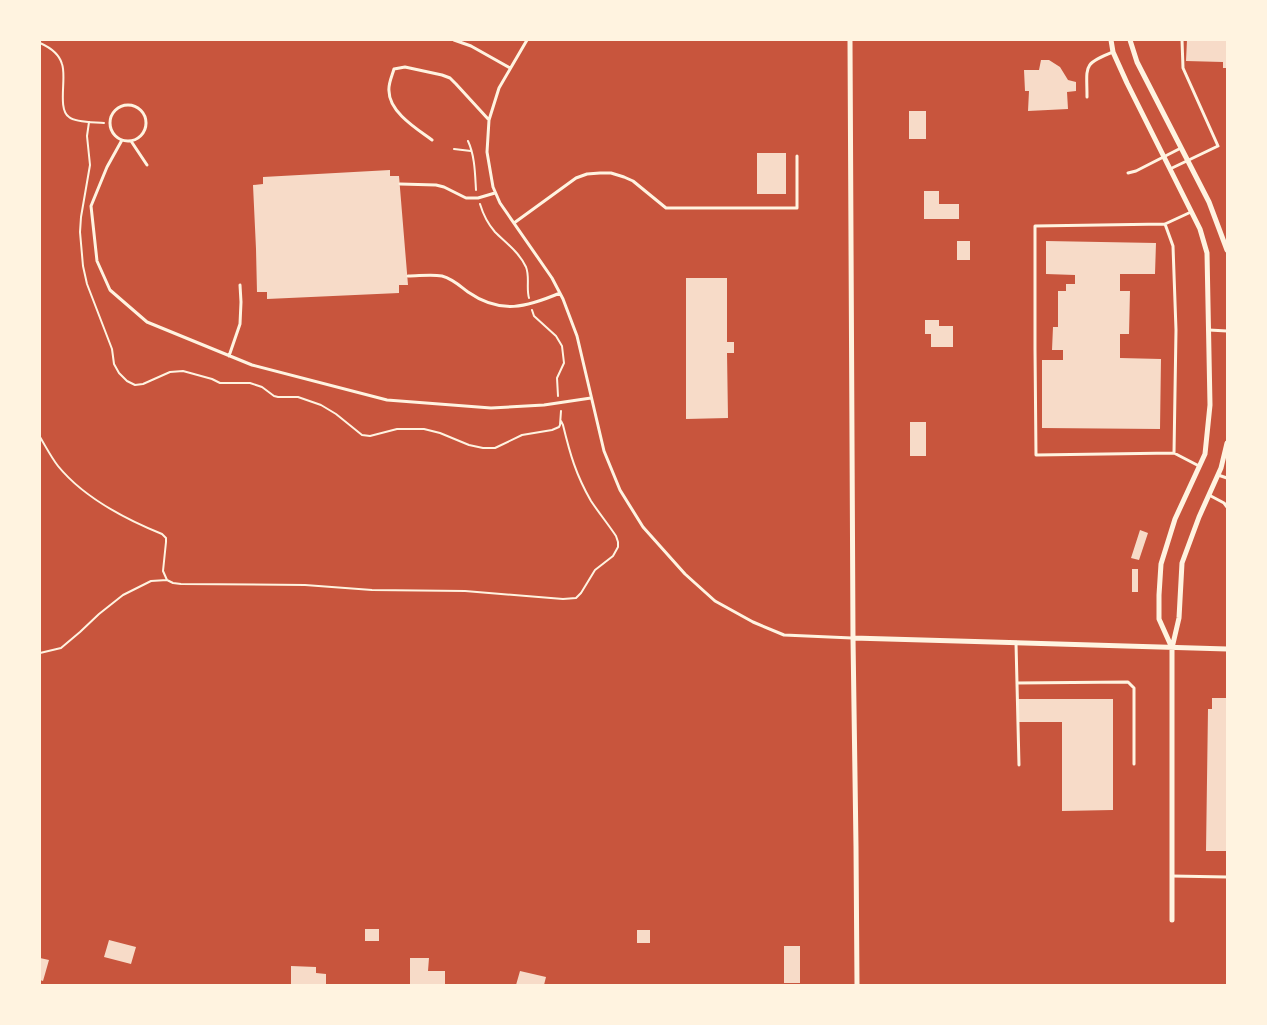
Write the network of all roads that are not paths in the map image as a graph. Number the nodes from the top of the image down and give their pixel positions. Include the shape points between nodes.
1 (454, 40) edge
2 (527, 40) edge
3 (850, 40) edge
4 (1111, 40) edge
5 (1130, 40) edge
6 (1182, 40) edge
7 (1113, 52) junction
8 (510, 68) junction
9 (1087, 97) dead end
10 (489, 120) junction
11 (122, 140) junction
12 (432, 140) dead end
13 (131, 141) junction
14 (1182, 148) junction
15 (797, 156) dead end
16 (1164, 157) junction
17 (1188, 160) junction
18 (147, 165) dead end
19 (1170, 169) junction
20 (1128, 173) dead end
21 (400, 184) dead end
22 (496, 192) junction
23 (1192, 212) junction
24 (514, 223) junction
25 (1165, 224) junction
26 (1227, 250) edge
27 (408, 276) dead end
28 (240, 285) dead end
29 (560, 293) junction
30 (1208, 330) junction
31 (1227, 331) edge
32 (230, 356) junction
33 (591, 398) junction
34 (1227, 442) edge
35 (1174, 453) junction
36 (1200, 466) junction
37 (1218, 475) junction
38 (1227, 478) edge
39 (1209, 495) junction
40 (1227, 507) edge
41 (853, 638) junction
42 (1016, 643) junction
43 (1172, 648) junction
44 (1227, 649) edge
45 (1017, 682) junction
46 (1134, 764) dead end
47 (1019, 765) dead end
48 (1172, 876) junction
49 (1227, 877) edge
50 (1172, 920) dead end
51 (857, 985) edge

1 - 8 lane
2 - 8 lane
3 - 41 street
4 - 7 street
5 - 14 street via 1137,62
6 - 17 lane via 1183,68 1218,146
7 - 9 lane via 1088,65
7 - 16 street
8 - 10 lane via 498,88
10 - 12 lane via 450,78 405,67 394,69 388,93 391,102 399,114
10 - 22 lane via 487,152
11 - 13 lane
11 - 13 lane via 113,133 112,117 119,108 130,106 140,110 146,121 144,133
11 - 32 lane via 107,166 91,206 97,261 110,290 147,322
13 - 18 lane
14 - 16 lane
14 - 17 street
15 - 24 lane via 797,208 666,208 633,181 611,173 600,173 576,178
16 - 19 street
16 - 20 lane
17 - 19 lane
17 - 26 street via 1209,202
19 - 23 street
21 - 22 lane via 436,185 466,198
22 - 24 lane
23 - 25 lane
23 - 30 street via 1207,253
24 - 29 lane
25 - 35 lane via 1174,256
25 - 35 lane via 1035,226 1036,456
27 - 29 lane via 442,276 496,305 516,307
28 - 32 lane via 240,324
29 - 33 lane via 578,336
30 - 31 lane
30 - 36 street via 1210,405 1206,454
32 - 33 lane via 252,365 387,400 491,408
33 - 41 lane via 604,451 620,490 643,527 685,574 716,601 752,622 784,635
34 - 37 street
35 - 36 lane
36 - 43 street via 1175,519 1161,564 1159,619
37 - 38 lane
37 - 39 street
39 - 40 lane
39 - 43 street via 1182,563 1179,618
41 - 42 street
41 - 51 street
42 - 43 street
42 - 45 lane
43 - 44 street
43 - 48 street
45 - 46 lane via 1128,682 1134,688
45 - 47 lane
48 - 49 lane
48 - 50 street

